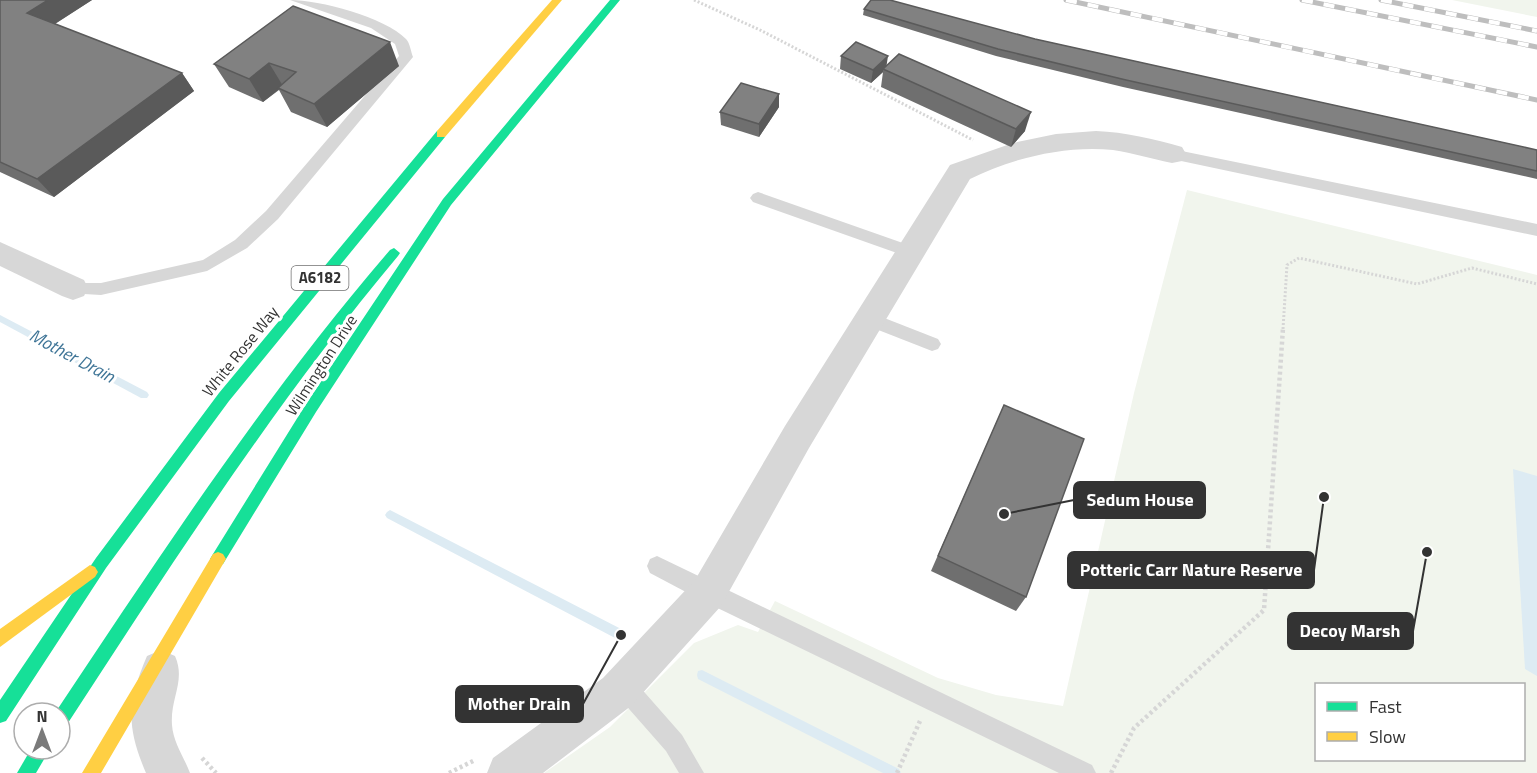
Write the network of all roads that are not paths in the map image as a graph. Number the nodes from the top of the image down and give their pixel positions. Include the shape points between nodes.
1 (296, 0) edge
2 (615, 0) edge
3 (555, 2) edge
4 (1172, 154) joint
5 (758, 198) dead end
6 (447, 202) junction
7 (1537, 230) edge
8 (911, 252) junction
9 (0, 253) edge
10 (73, 288) joint
11 (869, 319) junction
12 (932, 344) dead end
13 (101, 563) junction
14 (657, 566) dead end
15 (708, 593) junction
16 (0, 639) edge
17 (169, 639) junction
18 (623, 685) junction
19 (72, 702) edge
20 (0, 715) edge
21 (91, 773) edge
22 (169, 773) edge
23 (508, 773) edge
24 (692, 773) edge
25 (1084, 773) edge

1 - 10 lane via 376,25 401,42 406,57 272,215 241,244 207,265 101,289
2 - 6 main road, Wilmington Drive
3 - 13 main road, White Rose Way / A6182 via 231,388
4 - 7 lane
4 - 8 street via 1112,141 1066,142 978,161 960,171
5 - 8 lane
6 - 17 main road, Wilmington Drive via 305,418
6 - 19 main road via 385,262 338,316 231,462
8 - 11 street
9 - 10 street
11 - 12 lane
11 - 15 street
13 - 16 main road
13 - 20 main road, White Rose Way / A6182
14 - 15 lane
15 - 18 street
15 - 25 lane
17 - 21 main road, Wilmington Drive
17 - 22 street via 150,709 154,748
18 - 23 street
18 - 24 lane via 674,743

